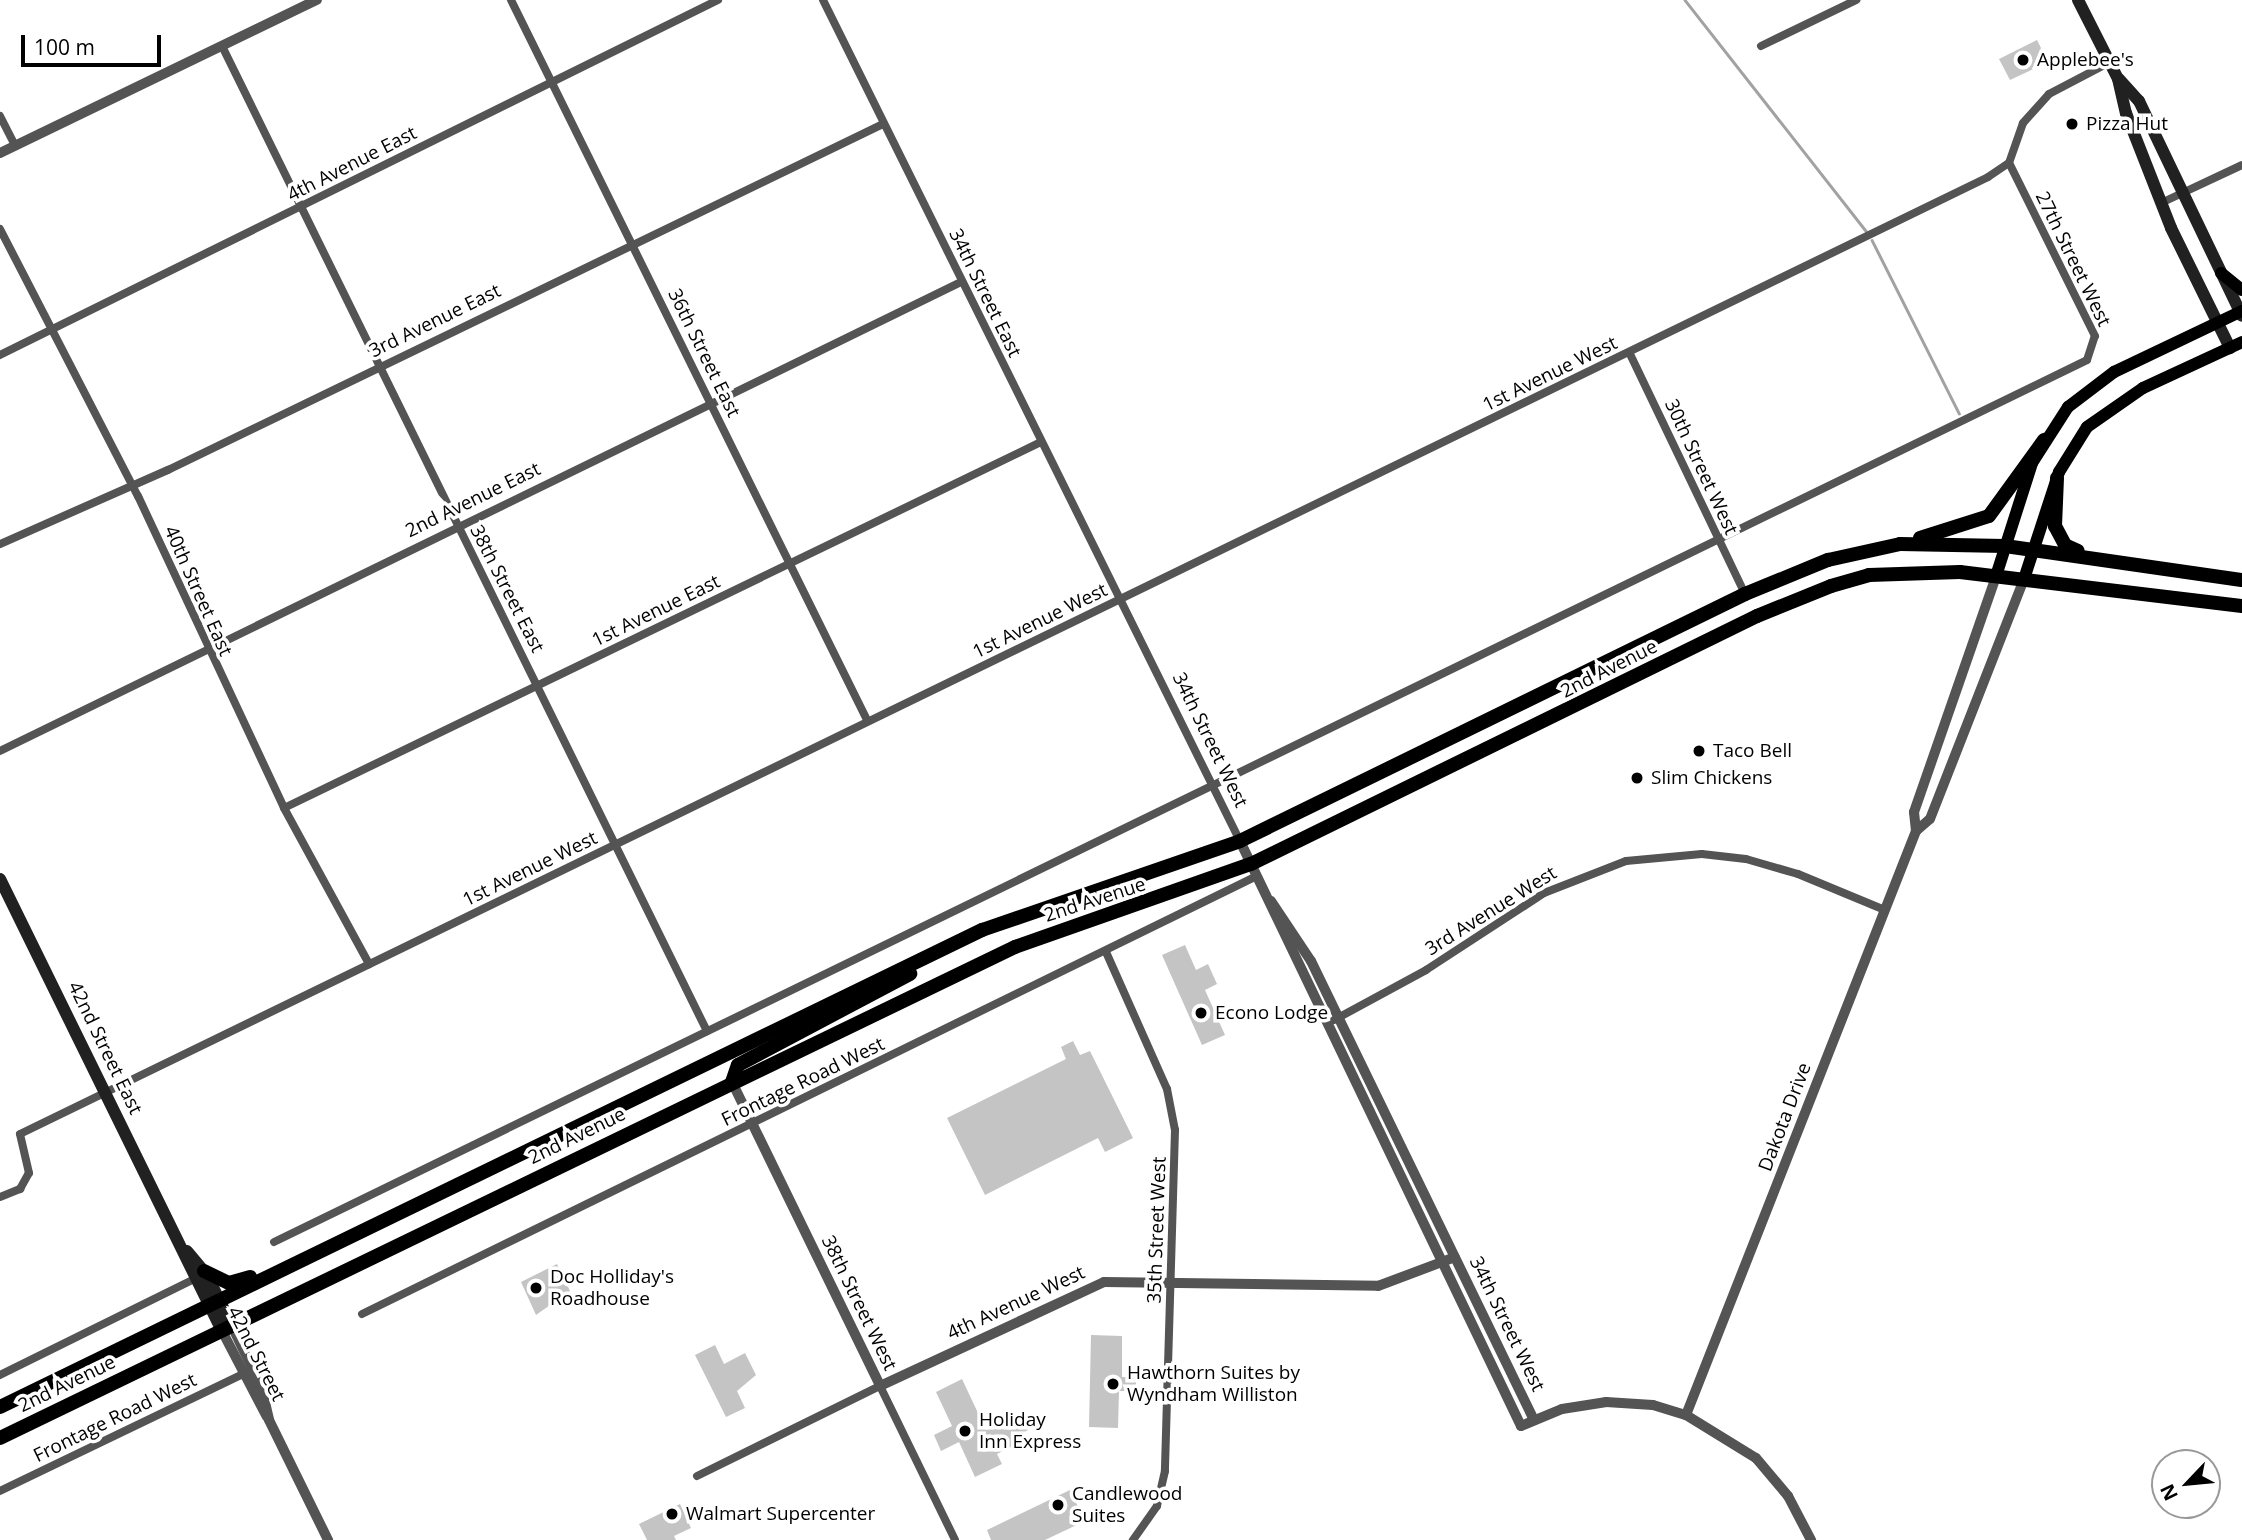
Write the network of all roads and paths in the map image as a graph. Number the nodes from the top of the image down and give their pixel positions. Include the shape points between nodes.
1 (317, 0) edge
2 (511, 0) edge
3 (718, 0) edge
4 (823, 0) edge
5 (1856, 0) edge
6 (2078, 0) edge
7 (222, 46) junction
8 (1761, 47) dead end
9 (2110, 62) junction
10 (2118, 79) junction
11 (552, 84) junction
12 (0, 116) edge
13 (883, 124) junction
14 (15, 146) junction
15 (0, 153) edge
16 (2008, 163) junction
17 (2242, 165) edge
18 (2183, 193) junction
19 (2161, 204) junction
20 (300, 208) junction
21 (0, 229) edge
22 (632, 244) junction
23 (2221, 273) junction
24 (961, 282) junction
25 (2242, 290) edge
26 (2241, 313) edge
27 (2218, 322) junction
28 (50, 330) junction
29 (2236, 345) edge
30 (1630, 354) junction
31 (0, 355) edge
32 (378, 366) junction
33 (710, 402) junction
34 (2044, 440) junction
35 (1041, 442) junction
36 (2057, 478) junction
37 (132, 487) junction
38 (458, 528) junction
39 (1718, 540) junction
40 (0, 544) edge
41 (1900, 544) junction
42 (2006, 546) junction
43 (2032, 549) junction
44 (2110, 559) junction
45 (790, 563) junction
46 (1996, 576) junction
47 (2024, 579) junction
48 (2242, 580) edge
49 (1745, 594) junction
50 (1122, 599) junction
51 (2242, 606) edge
52 (208, 648) junction
53 (538, 686) junction
54 (867, 720) junction
55 (0, 751) edge
56 (1213, 786) junction
57 (284, 808) junction
58 (1916, 831) junction
59 (1240, 841) junction
60 (616, 845) junction
61 (1254, 870) junction
62 (0, 879) edge
63 (1267, 896) junction
64 (1885, 910) junction
65 (1027, 914) junction
66 (1106, 952) junction
67 (369, 964) junction
68 (1339, 1018) junction
69 (1325, 1025) junction
70 (707, 1031) junction
71 (732, 1082) junction
72 (105, 1094) junction
73 (753, 1124) junction
74 (0, 1197) edge
75 (399, 1213) junction
76 (274, 1242) dead end
77 (1455, 1257) junction
78 (1441, 1263) junction
79 (200, 1275) junction
80 (1171, 1281) junction
81 (214, 1303) junction
82 (362, 1314) dead end
83 (226, 1327) junction
84 (243, 1374) junction
85 (0, 1375) edge
86 (880, 1386) junction
87 (0, 1407) edge
88 (1686, 1415) junction
89 (269, 1420) junction
90 (1534, 1420) junction
91 (0, 1438) edge
92 (697, 1476) dead end
93 (0, 1491) edge
94 (328, 1540) edge
95 (955, 1540) edge
96 (1133, 1540) edge
97 (1811, 1540) edge

1 - 7 street
2 - 11 street, 36th Street East
3 - 11 street, 4th Avenue East
4 - 13 street, 34th Street East
5 - 8 street
6 - 9 main road
7 - 14 street
7 - 20 street, 38th Street East
9 - 10 main road
9 - 16 street via 2049,94 2035,108
10 - 18 main road via 2139,101
10 - 19 main road
11 - 20 street, 4th Avenue East
11 - 22 street, 36th Street East
12 - 14 street
13 - 22 street, 3rd Avenue East
13 - 24 street, 34th Street East
14 - 15 street
16 - 30 street, 1st Avenue West
16 - 39 street, 27th Street West via 2095,336 2087,360
17 - 18 street
18 - 19 street
18 - 23 main road
19 - 27 main road
20 - 28 street, 4th Avenue East
20 - 32 street, 38th Street East
21 - 28 street, 40th Street East
22 - 32 street, 3rd Avenue East
22 - 33 street, 36th Street East
23 - 25 main road
23 - 26 main road
24 - 33 street, 2nd Avenue East
24 - 35 street, 34th Street East
26 - 27 main road
27 - 29 main road
27 - 34 main road via 2099,381 2067,407
28 - 31 street, 4th Avenue East
28 - 37 street, 40th Street East
29 - 36 main road via 2166,376 2098,417 2078,437
30 - 39 street, 30th Street West
30 - 50 street, 1st Avenue West
32 - 37 street, 3rd Avenue East
32 - 38 street, 38th Street East
33 - 38 street, 2nd Avenue East
33 - 45 street, 36th Street East
34 - 41 highway via 1989,516
34 - 42 main road
35 - 45 street, 1st Avenue East
35 - 50 street, 34th Street East
36 - 43 main road
36 - 44 highway via 2053,505 2057,534 2065,545
37 - 40 street, 3rd Avenue East
37 - 52 street, 40th Street East
38 - 52 street, 2nd Avenue East
38 - 53 street, 38th Street East
39 - 49 street, 30th Street West
39 - 56 street, 27th Street West
41 - 42 highway, 2nd Avenue
41 - 49 highway, 2nd Avenue via 1828,560
42 - 43 highway, 2nd Avenue
42 - 46 main road
43 - 44 highway, 2nd Avenue
43 - 47 main road
44 - 48 highway, 2nd Avenue
45 - 53 street, 1st Avenue East
45 - 54 street, 36th Street East
46 - 47 highway, 2nd Avenue
46 - 58 street, Dakota Drive via 1914,812
46 - 61 highway, 2nd Avenue via 1906,571 1831,586 1757,616
47 - 51 highway, 2nd Avenue
47 - 58 street, Dakota Drive via 1930,819
49 - 59 highway, 2nd Avenue
50 - 54 street, 1st Avenue West
50 - 56 street, 34th Street West
52 - 55 street, 2nd Avenue East
52 - 57 street, 40th Street East
53 - 57 street, 1st Avenue East
53 - 60 street, 38th Street East
54 - 60 street, 1st Avenue West
56 - 59 street, 34th Street West
56 - 70 street, 27th Street West
57 - 67 street, 40th Street East
58 - 64 street, Dakota Drive
59 - 61 street, 34th Street West
59 - 65 highway, 2nd Avenue
60 - 67 street, 1st Avenue West
60 - 70 street
61 - 63 street, 34th Street West
61 - 66 street, Frontage Road West
61 - 71 highway, 2nd Avenue via 1015,947
62 - 72 main road, 42nd Street East
63 - 68 street, 34th Street West via 1300,940
63 - 69 street, 34th Street West
64 - 68 street, 3rd Avenue West via 1798,874 1746,859 1702,854 1626,862 1544,892 1426,970
64 - 88 street, Dakota Drive
65 - 71 highway via 738,1065
65 - 75 highway, 2nd Avenue via 933,953
66 - 73 street, Frontage Road West
66 - 80 street, 35th Street West via 1173,1108
67 - 72 street, 1st Avenue West
68 - 69 street, 3rd Avenue West
68 - 77 street, 34th Street West
69 - 78 street, 34th Street West
70 - 76 street, 27th Street West
71 - 73 street, 38th Street West
71 - 83 highway, 2nd Avenue
72 - 74 street, 1st Avenue West via 20,1134 29,1172 20,1189
72 - 79 main road, 42nd Street East via 174,1234
73 - 82 street, Frontage Road West
73 - 86 street, 38th Street West
75 - 79 highway via 344,1231 241,1281 223,1282
75 - 81 highway, 2nd Avenue
77 - 78 street, 4th Avenue West
77 - 90 street, 34th Street West
78 - 80 street, 4th Avenue West via 1378,1286
78 - 90 street, 34th Street West via 1521,1426
79 - 81 main road, 42nd Street East
79 - 85 street
80 - 86 street, 4th Avenue West via 1115,1280 1085,1287
80 - 96 street, 35th Street West via 1165,1471 1150,1520
81 - 83 main road, 42nd Street East
81 - 87 highway, 2nd Avenue
83 - 84 street, 42nd Street
83 - 89 street via 262,1389
83 - 91 highway, 2nd Avenue
84 - 89 street, 42nd Street
84 - 93 street, Frontage Road West
86 - 92 street, 4th Avenue West
86 - 95 street, 38th Street West
88 - 90 street via 1653,1405 1606,1402
88 - 97 street via 1756,1458 1788,1496
89 - 94 street

